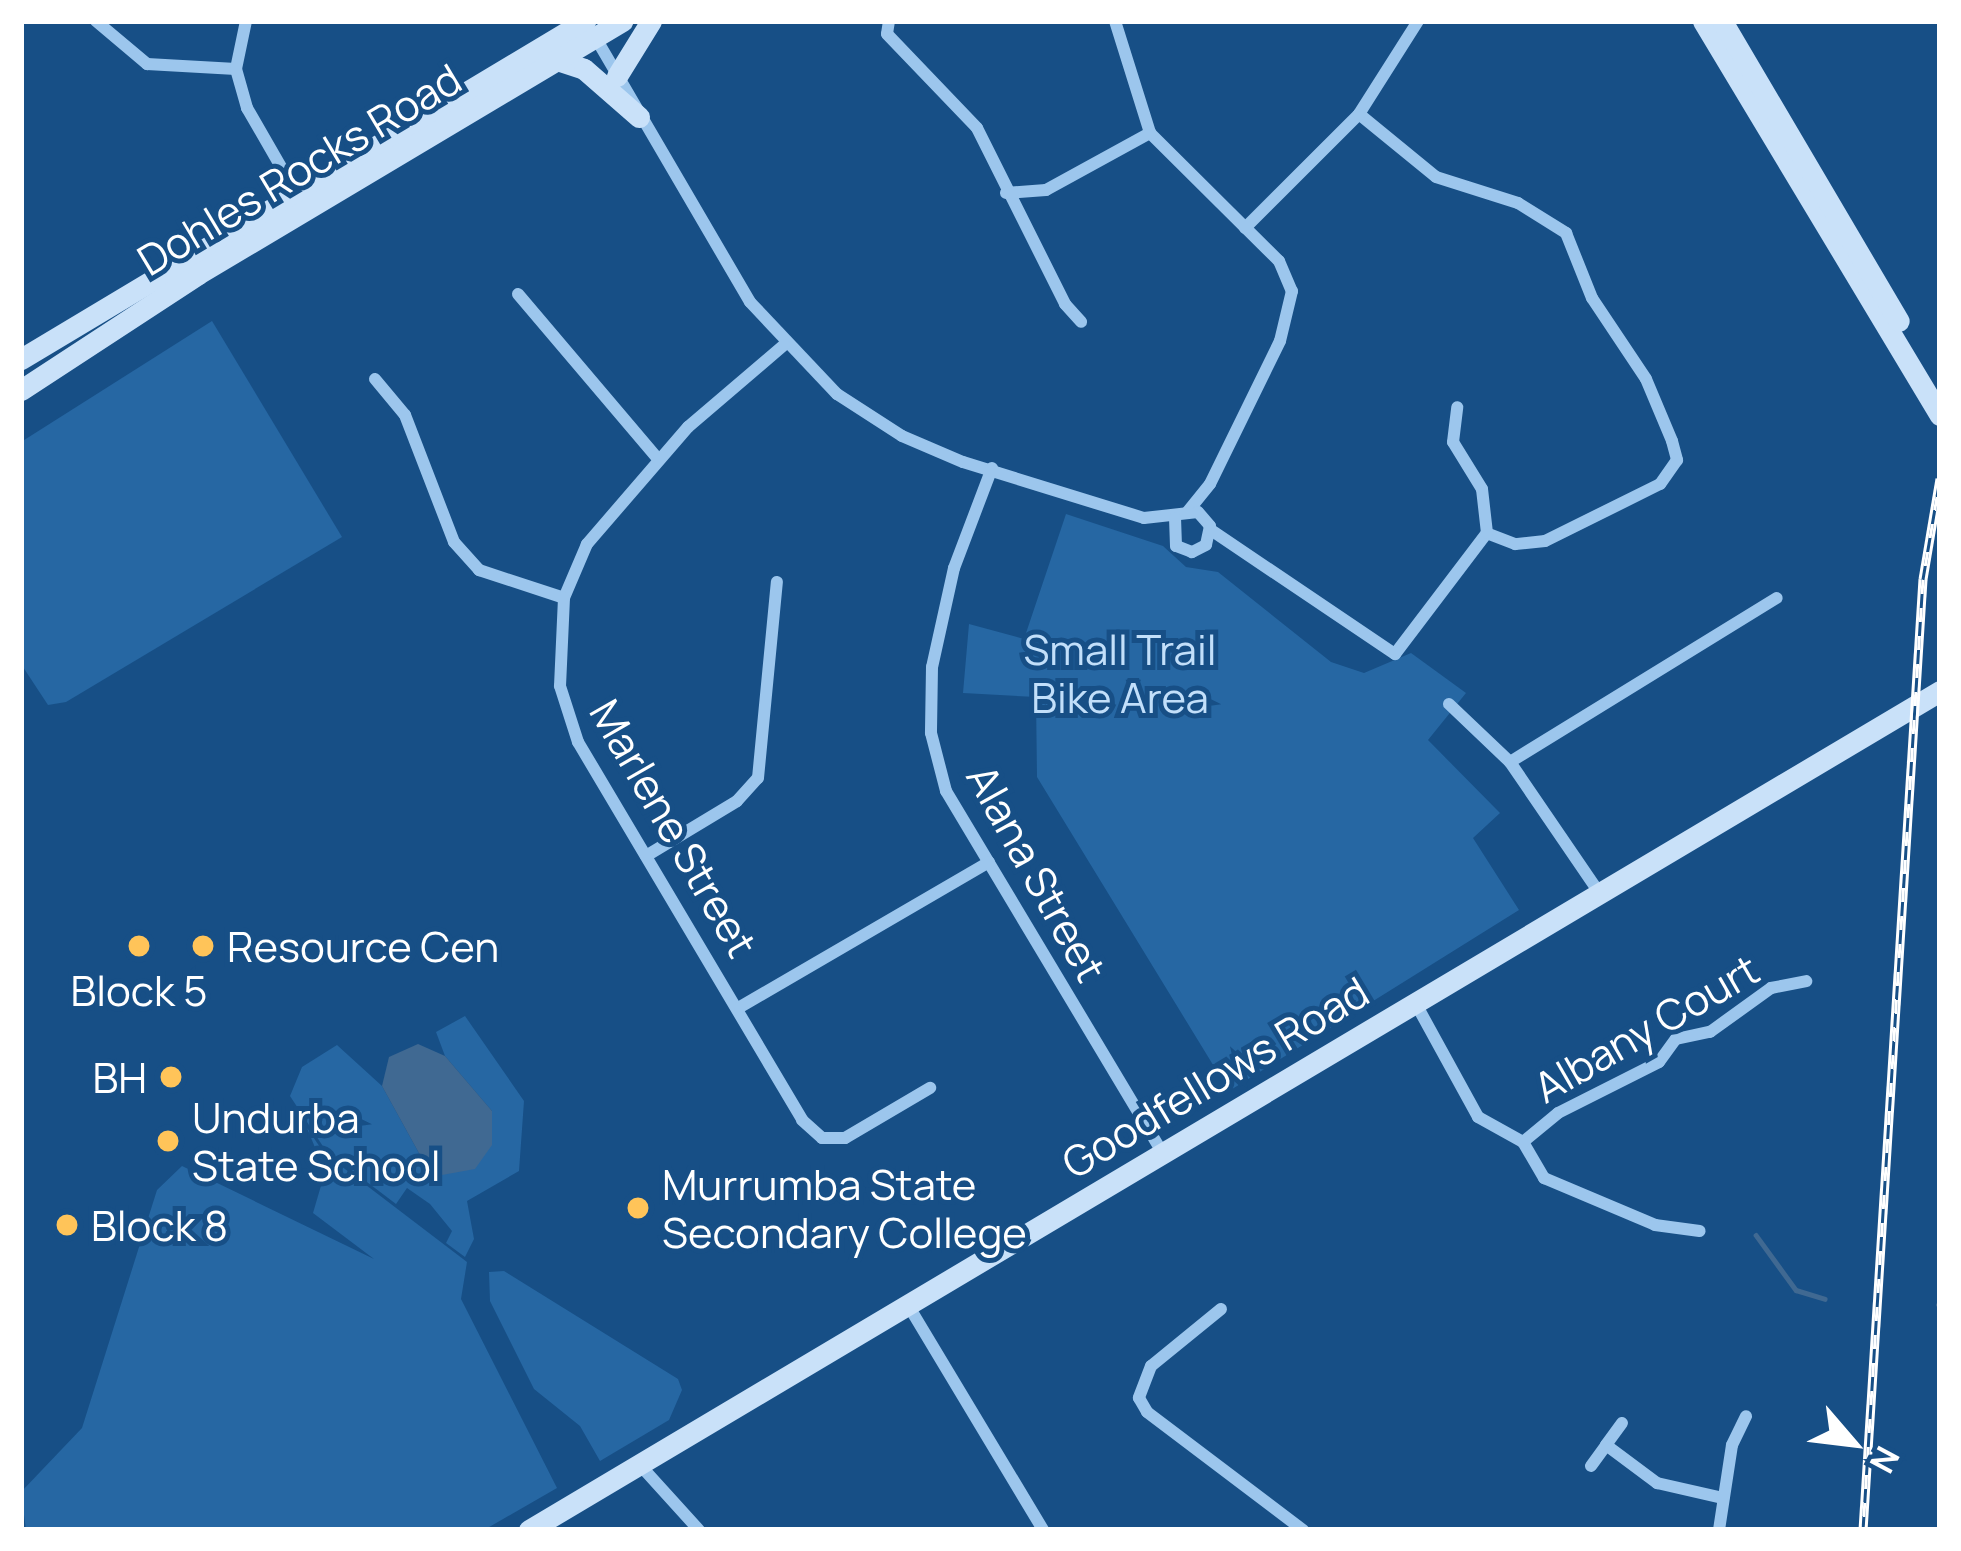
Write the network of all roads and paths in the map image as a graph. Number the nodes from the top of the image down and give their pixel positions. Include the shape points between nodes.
1 (96, 21) edge
2 (246, 21) edge
3 (622, 21) edge
4 (651, 21) edge
5 (890, 21) edge
6 (1115, 21) edge
7 (1418, 21) edge
8 (1703, 21) edge
9 (1722, 21) edge
10 (588, 26) edge
11 (557, 60) junction
12 (236, 69) junction
13 (617, 76) junction
14 (1359, 114) junction
15 (639, 117) junction
16 (1150, 133) junction
17 (295, 191) junction
18 (1006, 194) junction
19 (1245, 228) junction
20 (518, 294) dead end
21 (1081, 322) dead end
22 (784, 345) junction
23 (21, 358) edge
24 (375, 379) dead end
25 (21, 390) edge
26 (1940, 395) edge
27 (1456, 407) dead end
28 (1940, 415) edge
29 (658, 459) junction
30 (992, 468) junction
31 (1210, 484) junction
32 (1181, 515) junction
33 (1144, 518) junction
34 (1209, 524) junction
35 (1486, 532) junction
36 (1171, 538) junction
37 (1203, 548) junction
38 (1237, 554) junction
39 (777, 582) dead end
40 (564, 598) junction
41 (1777, 598) dead end
42 (1940, 691) edge
43 (1449, 704) dead end
44 (1510, 762) junction
45 (646, 856) junction
46 (989, 862) junction
47 (1600, 894) junction
48 (1806, 981) dead end
49 (1416, 1004) junction
50 (740, 1007) junction
51 (930, 1088) dead end
52 (1523, 1142) junction
53 (1162, 1152) junction
54 (1700, 1231) dead end
55 (908, 1305) junction
56 (1221, 1309) dead end
57 (1747, 1416) dead end
58 (1622, 1423) dead end
59 (1606, 1445) junction
60 (640, 1465) junction
61 (1591, 1466) dead end
62 (1723, 1498) junction
63 (529, 1530) edge
64 (700, 1530) edge
65 (1043, 1530) edge
66 (1303, 1530) edge
67 (1719, 1530) edge

1 - 12 street via 147,64
2 - 12 street
3 - 10 street, Dohles Rocks Road
4 - 13 street
5 - 18 street via 887,34 977,128
6 - 16 street
7 - 14 street
8 - 28 street
9 - 26 street
10 - 11 street, Dohles Rocks Road
10 - 13 street
10 - 17 street, Dohles Rocks Road
11 - 15 street via 584,69
11 - 25 street, Dohles Rocks Road
12 - 17 street via 247,108
13 - 15 street
14 - 19 street
14 - 35 street via 1436,177 1518,203 1566,232 1592,298 1646,379 1672,441 1677,460 1660,484 1545,541 1516,544
15 - 22 street
16 - 18 street via 1046,190
16 - 19 street
17 - 23 street, Dohles Rocks Road
18 - 21 street
19 - 31 street via 1283,267 1292,306
20 - 29 street
22 - 29 street, Marlene Street
22 - 30 street via 878,422
24 - 40 street via 405,416 454,542 479,569
27 - 35 street via 1453,442 1482,489
29 - 40 street, Marlene Street via 587,544
30 - 33 street
30 - 46 street, Alana Street via 954,568 932,667 931,733 946,791
31 - 32 street
31 - 34 street
32 - 33 street
32 - 34 street
32 - 36 street
33 - 36 street
34 - 37 street
34 - 38 street
35 - 38 street via 1395,654
36 - 37 street via 1183,550
37 - 38 street
39 - 45 street via 758,778 737,801
40 - 45 street, Marlene Street via 566,713
41 - 44 street
42 - 47 street, Goodfellows Road
43 - 44 street
44 - 47 street
45 - 50 street, Marlene Street
46 - 50 street
46 - 53 street, Alana Street
47 - 49 street, Goodfellows Road
48 - 52 street, Albany Court via 1771,988 1710,1032 1676,1039 1659,1062 1575,1102
49 - 52 street via 1478,1117
49 - 53 street, Goodfellows Road
50 - 51 street, Marlene Street via 802,1120 822,1138 845,1138
52 - 54 street via 1555,1185 1655,1225
53 - 55 street, Goodfellows Road
55 - 60 street, Goodfellows Road
55 - 65 street
56 - 66 street via 1150,1366 1139,1398
57 - 62 street
58 - 59 street
59 - 61 street
59 - 62 street via 1670,1489
60 - 63 street, Goodfellows Road
60 - 64 street
62 - 67 street

